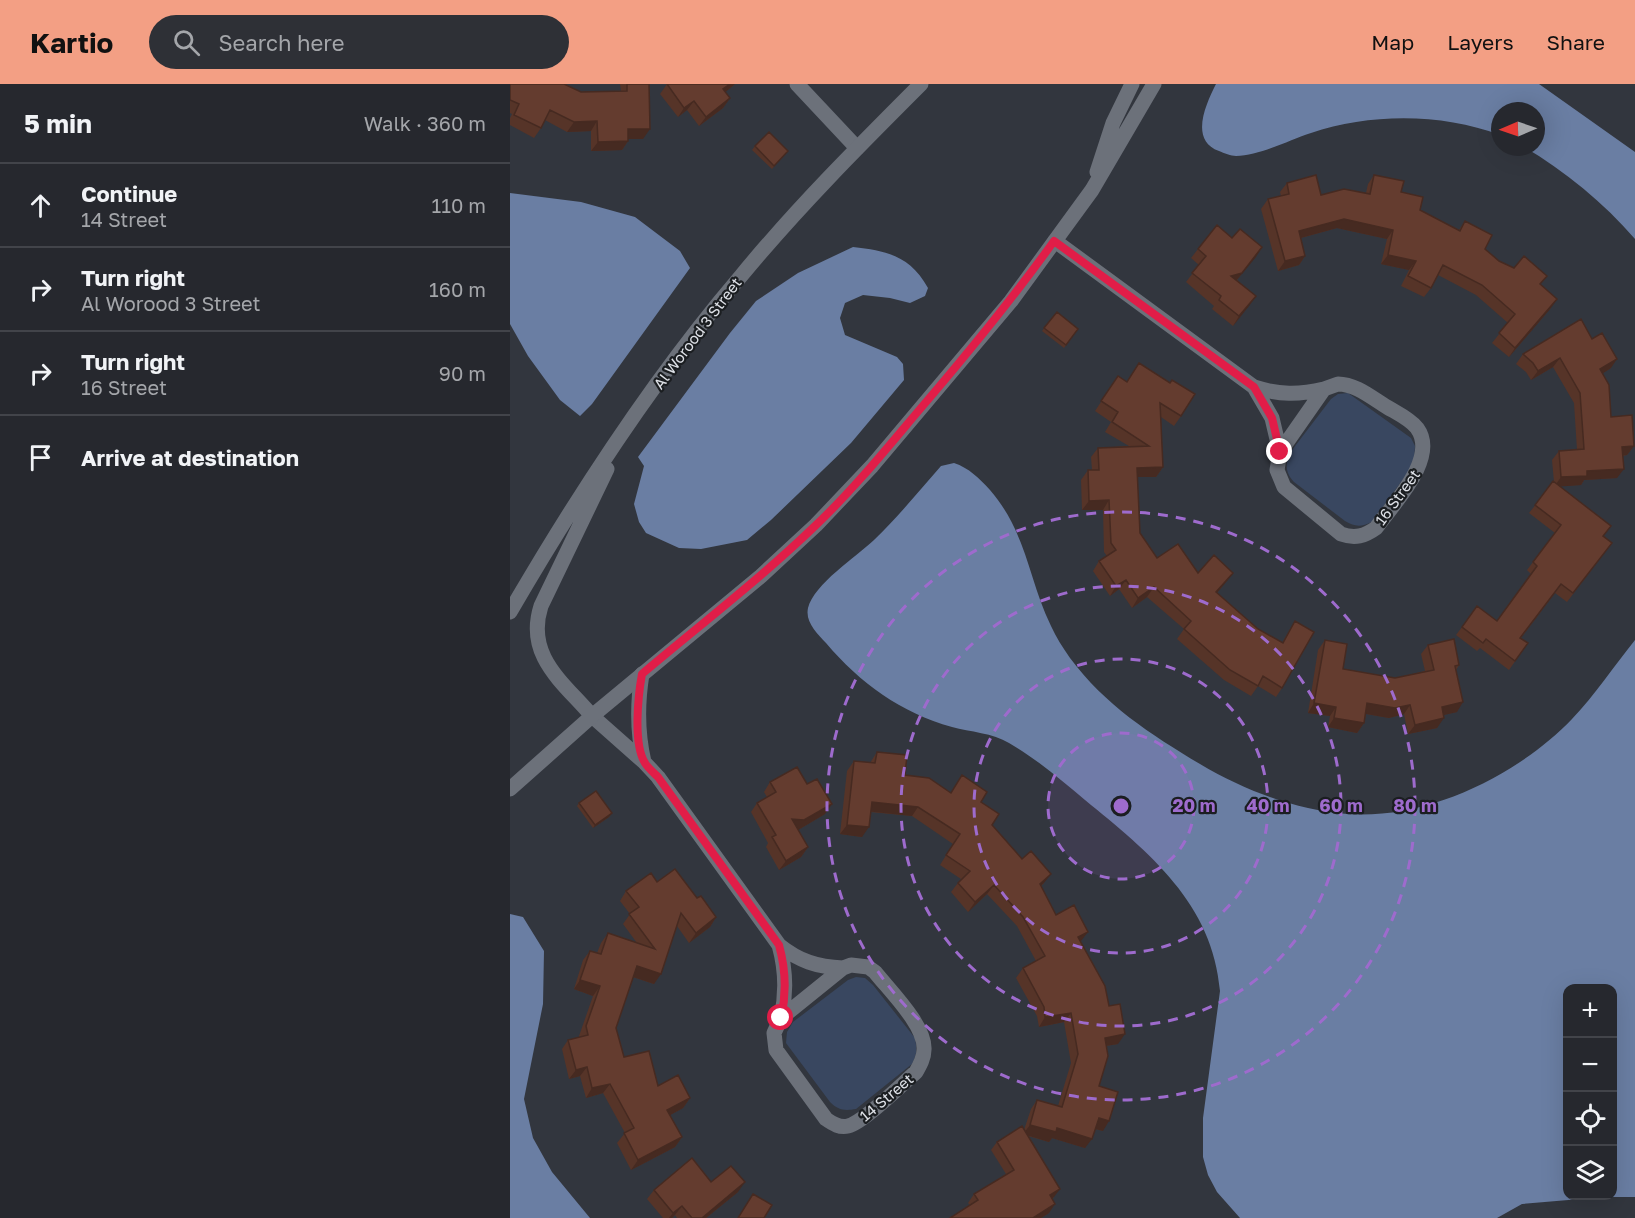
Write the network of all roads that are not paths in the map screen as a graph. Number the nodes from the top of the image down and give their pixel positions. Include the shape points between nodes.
1 (797, 84) edge
2 (921, 84) edge
3 (1132, 84) edge
4 (1154, 84) edge
5 (857, 148) junction
6 (1092, 190) junction
7 (1054, 241) junction
8 (1254, 387) junction
9 (1324, 389) junction
10 (616, 443) junction
11 (1280, 452) junction
12 (510, 612) edge
13 (642, 674) junction
14 (592, 716) junction
15 (644, 762) junction
16 (510, 789) edge
17 (779, 945) junction
18 (843, 968) junction
19 (781, 1018) junction

1 - 5 street
2 - 5 street, Al Worood 3 Street
3 - 6 street via 1113,123
4 - 6 street
5 - 10 street, Al Worood 3 Street via 739,278
6 - 7 street
7 - 8 street, 16 Street
7 - 13 street via 969,353 816,525
8 - 9 street, 16 Street via 1289,395
8 - 11 street, 16 Street via 1272,418
9 - 11 street
9 - 11 street, 16 Street via 1338,384 1353,387 1410,421 1424,448 1419,468 1376,528 1368,534 1350,537 1341,534 1284,487 1277,470
10 - 12 street, Al Worood 3 Street
10 - 14 street, 14 Street via 597,494 536,622 542,656
13 - 14 street
13 - 15 street, 14 Street via 637,717
14 - 15 street, 14 Street
14 - 16 street
15 - 17 street, 14 Street
17 - 18 street, 14 Street via 808,963
17 - 19 street, 14 Street via 786,981
18 - 19 street
18 - 19 street, 14 Street via 860,965 875,972 923,1038 922,1062 916,1072 857,1122 841,1126 826,1119 776,1050 774,1033

